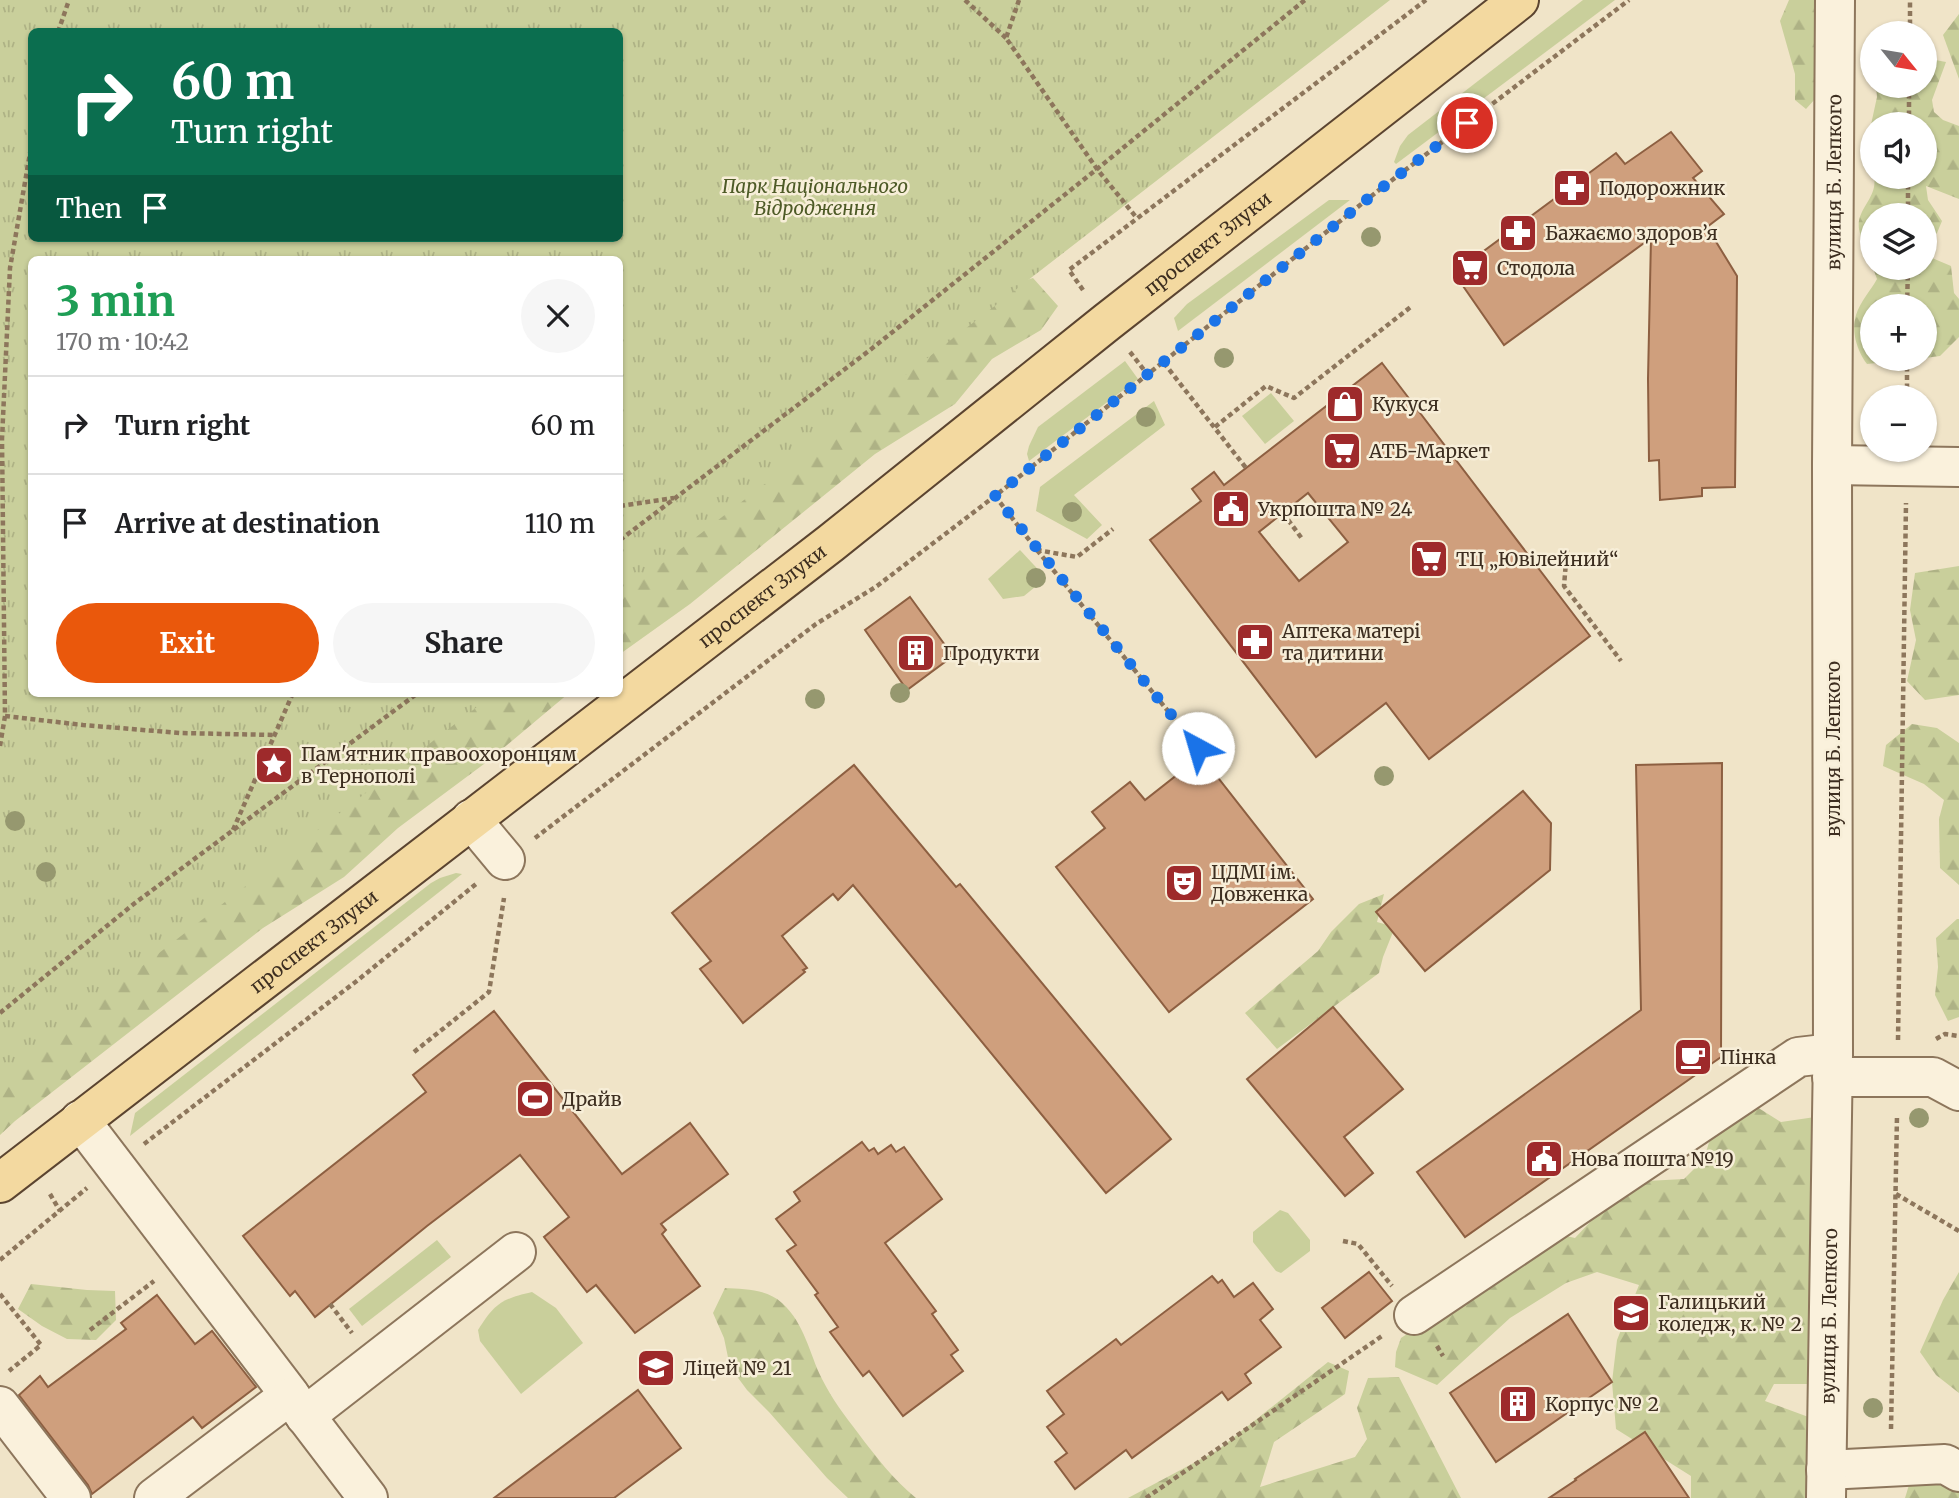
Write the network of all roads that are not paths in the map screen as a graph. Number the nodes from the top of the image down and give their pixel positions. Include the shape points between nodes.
1 (1519, 0) edge
2 (1835, 0) edge
3 (1832, 465) junction
4 (1959, 467) edge
5 (471, 819) junction
6 (505, 874) road end
7 (1832, 1065) junction
8 (1959, 1091) edge
9 (80, 1120) junction
10 (0, 1183) edge
11 (516, 1252) dead end
12 (1414, 1315) road end
13 (298, 1405) junction
14 (0, 1406) edge
15 (1959, 1472) edge
16 (1826, 1484) edge
17 (71, 1498) edge
18 (154, 1498) edge
19 (368, 1498) edge

1 - 5 main road, проспект Злуки via 831,543
2 - 3 street, вулиця Б. Лепкого
3 - 4 street
3 - 7 street, вулиця Б. Лепкого
5 - 6 street
5 - 9 main road, проспект Злуки
7 - 8 street via 1933,1077
7 - 12 street via 1798,1056
7 - 16 street, вулиця Б. Лепкого
9 - 10 main road, проспект Злуки
9 - 13 street
11 - 13 street
13 - 18 street
13 - 19 street
14 - 17 street
15 - 16 street via 1945,1464 1890,1467

